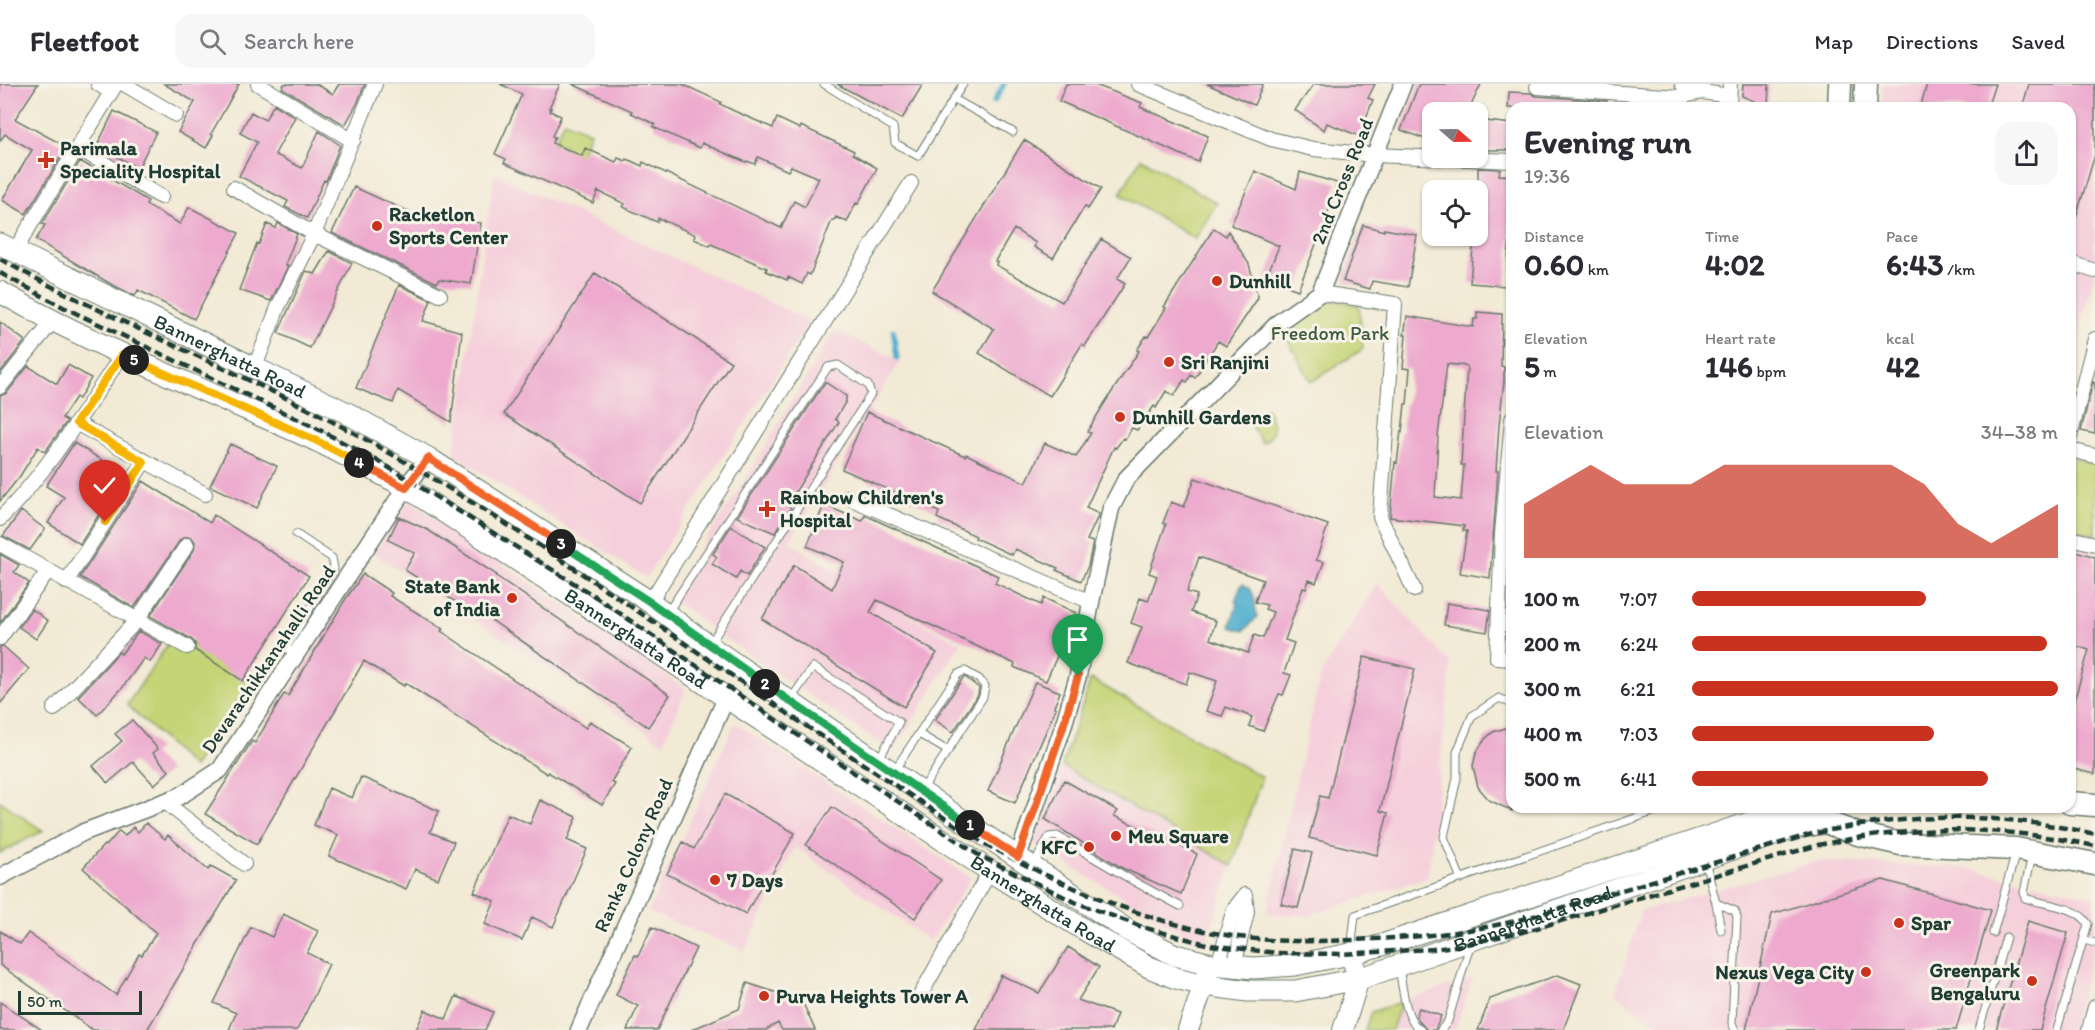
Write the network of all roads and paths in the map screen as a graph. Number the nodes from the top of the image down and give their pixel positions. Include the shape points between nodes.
1 (98, 84) edge
2 (124, 84) edge
3 (258, 84) edge
4 (375, 84) edge
5 (824, 84) edge
6 (963, 84) edge
7 (1138, 84) edge
8 (1403, 84) edge
9 (1682, 84) edge
10 (1840, 84) edge
11 (1866, 84) edge
12 (1537, 87) dead end
13 (114, 88) edge
14 (1703, 92) junction
15 (1729, 96) edge
16 (954, 99) junction
17 (1839, 102) edge
18 (1865, 102) edge
19 (176, 115) dead end
20 (1013, 132) dead end
21 (353, 141) junction
22 (78, 148) junction
23 (1375, 155) junction
24 (1506, 162) edge
25 (911, 183) dead end
26 (234, 188) dead end
27 (162, 197) dead end
28 (314, 234) junction
29 (7, 248) edge
30 (2076, 265) edge
31 (2095, 271) edge
32 (0, 292) edge
33 (1320, 293) junction
34 (440, 295) dead end
35 (52, 322) junction
36 (2095, 339) edge
37 (122, 355) junction
38 (255, 367) junction
39 (0, 387) edge
40 (2076, 413) edge
41 (76, 423) junction
42 (2076, 451) edge
43 (2095, 456) edge
44 (428, 458) junction
45 (144, 462) junction
46 (406, 488) junction
47 (205, 494) dead end
48 (847, 497) dead end
49 (0, 519) edge
50 (296, 534) dead end
51 (2076, 539) edge
52 (0, 544) edge
53 (2095, 544) edge
54 (187, 545) dead end
55 (1506, 566) edge
56 (48, 571) junction
57 (66, 582) junction
58 (1414, 590) dead end
59 (1505, 597) edge
60 (1091, 602) junction
61 (658, 608) junction
62 (137, 620) junction
63 (0, 638) edge
64 (709, 645) junction
65 (187, 647) dead end
66 (297, 655) junction
67 (1506, 659) edge
68 (726, 698) junction
69 (790, 701) junction
70 (1506, 701) edge
71 (54, 709) dead end
72 (919, 734) junction
73 (948, 751) junction
74 (885, 768) junction
75 (921, 792) junction
76 (2076, 793) edge
77 (2095, 799) edge
78 (165, 802) junction
79 (2076, 803) edge
80 (2095, 805) edge
81 (1643, 813) edge
82 (1810, 814) edge
83 (2025, 851) junction
84 (1704, 859) junction
85 (1025, 862) junction
86 (244, 864) dead end
87 (2095, 864) edge
88 (990, 872) junction
89 (0, 878) edge
90 (1461, 879) junction
91 (1716, 903) junction
92 (1180, 906) dead end
93 (1721, 930) dead end
94 (1993, 933) dead end
95 (2006, 937) dead end
96 (1472, 939) junction
97 (2084, 940) junction
98 (2095, 943) edge
99 (1350, 954) junction
100 (1221, 965) junction
101 (1399, 965) junction
102 (1359, 979) junction
103 (1204, 985) junction
104 (921, 994) dead end
105 (2095, 1007) edge
106 (579, 1030) edge
107 (1188, 1030) edge
108 (1342, 1030) edge
109 (1421, 1030) edge
110 (1441, 1030) edge
111 (1735, 1030) edge
112 (1978, 1030) edge
113 (2057, 1030) edge
114 (2089, 1030) edge

1 - 13 street
2 - 19 street
3 - 21 street
4 - 21 street
5 - 16 lane via 893,127 895,143 918,156
6 - 16 lane
7 - 23 street via 1271,138 1313,149
8 - 23 street, 2nd Cross Road
9 - 14 street
10 - 17 highway
11 - 18 highway
12 - 14 street via 1679,97
13 - 22 street
14 - 15 street
16 - 20 lane
21 - 28 street
22 - 27 street
22 - 29 street
23 - 24 street
23 - 33 street, 2nd Cross Road
25 - 61 street
26 - 28 street
28 - 34 street
28 - 38 street via 278,307
29 - 38 main road, Bannerghatta Road
30 - 31 street
32 - 35 main road, Bannerghatta Road
33 - 58 street via 1395,304 1380,517
33 - 60 street via 1280,322 1126,479 1112,508
35 - 37 main road, Bannerghatta Road
35 - 39 street
36 - 40 street
37 - 41 street
37 - 46 main road, Bannerghatta Road via 315,440
38 - 44 main road, Bannerghatta Road
41 - 45 street
41 - 49 street via 19,500
42 - 43 street
44 - 46 street, Devarachikkanahalli Road
44 - 61 main road, Bannerghatta Road
45 - 47 street
45 - 57 street
46 - 66 street, Devarachikkanahalli Road
46 - 68 main road, Bannerghatta Road
48 - 60 street
50 - 66 lane via 334,563 286,648
51 - 53 street
52 - 56 street
54 - 62 street
55 - 59 street
56 - 57 street
56 - 63 street
57 - 62 street
59 - 67 street via 1497,658
60 - 85 street via 1078,676
61 - 64 main road, Bannerghatta Road
61 - 64 lane via 828,367 838,365 868,385 871,394
62 - 65 street
62 - 71 street
64 - 69 main road, Bannerghatta Road
66 - 78 street, Devarachikkanahalli Road via 220,770
68 - 88 main road, Bannerghatta Road
68 - 106 street, Ranka Colony Road
69 - 74 main road, Bannerghatta Road
69 - 74 lane via 813,667 899,722
70 - 90 lane via 1499,698 1472,716 1457,752 1457,778 1444,837
72 - 73 lane
72 - 73 lane via 958,674 965,671 979,679 985,686 984,694
72 - 74 lane
73 - 75 lane
74 - 75 main road, Bannerghatta Road
75 - 85 main road, Bannerghatta Road
76 - 77 street
78 - 86 street
78 - 89 street, Devarachikkanahalli Road via 84,832
79 - 80 highway
81 - 90 lane
82 - 83 highway via 1858,834 1901,844
82 - 84 main road, Bannerghatta Road
82 - 99 main road, Bannerghatta Road
83 - 87 highway
83 - 94 lane
83 - 97 lane via 2025,898 2084,917 2088,924
84 - 91 lane
84 - 96 main road, Bannerghatta Road
85 - 92 lane via 1049,837 1057,836
85 - 100 main road, Bannerghatta Road via 1127,930 1175,956
88 - 103 main road, Bannerghatta Road via 1149,967
88 - 104 street
90 - 99 lane via 1354,915
91 - 93 lane
91 - 111 lane via 1734,911 1737,917 1732,1023
95 - 112 lane
96 - 101 main road, Bannerghatta Road
96 - 110 lane via 1448,1021
97 - 98 lane
97 - 113 lane
99 - 100 main road, Bannerghatta Road via 1254,968
99 - 102 main road
100 - 103 main road
101 - 102 main road, Bannerghatta Road
101 - 109 lane via 1409,1016
102 - 103 main road, Bannerghatta Road via 1295,991 1248,991
102 - 108 main road
103 - 107 main road
105 - 114 street

